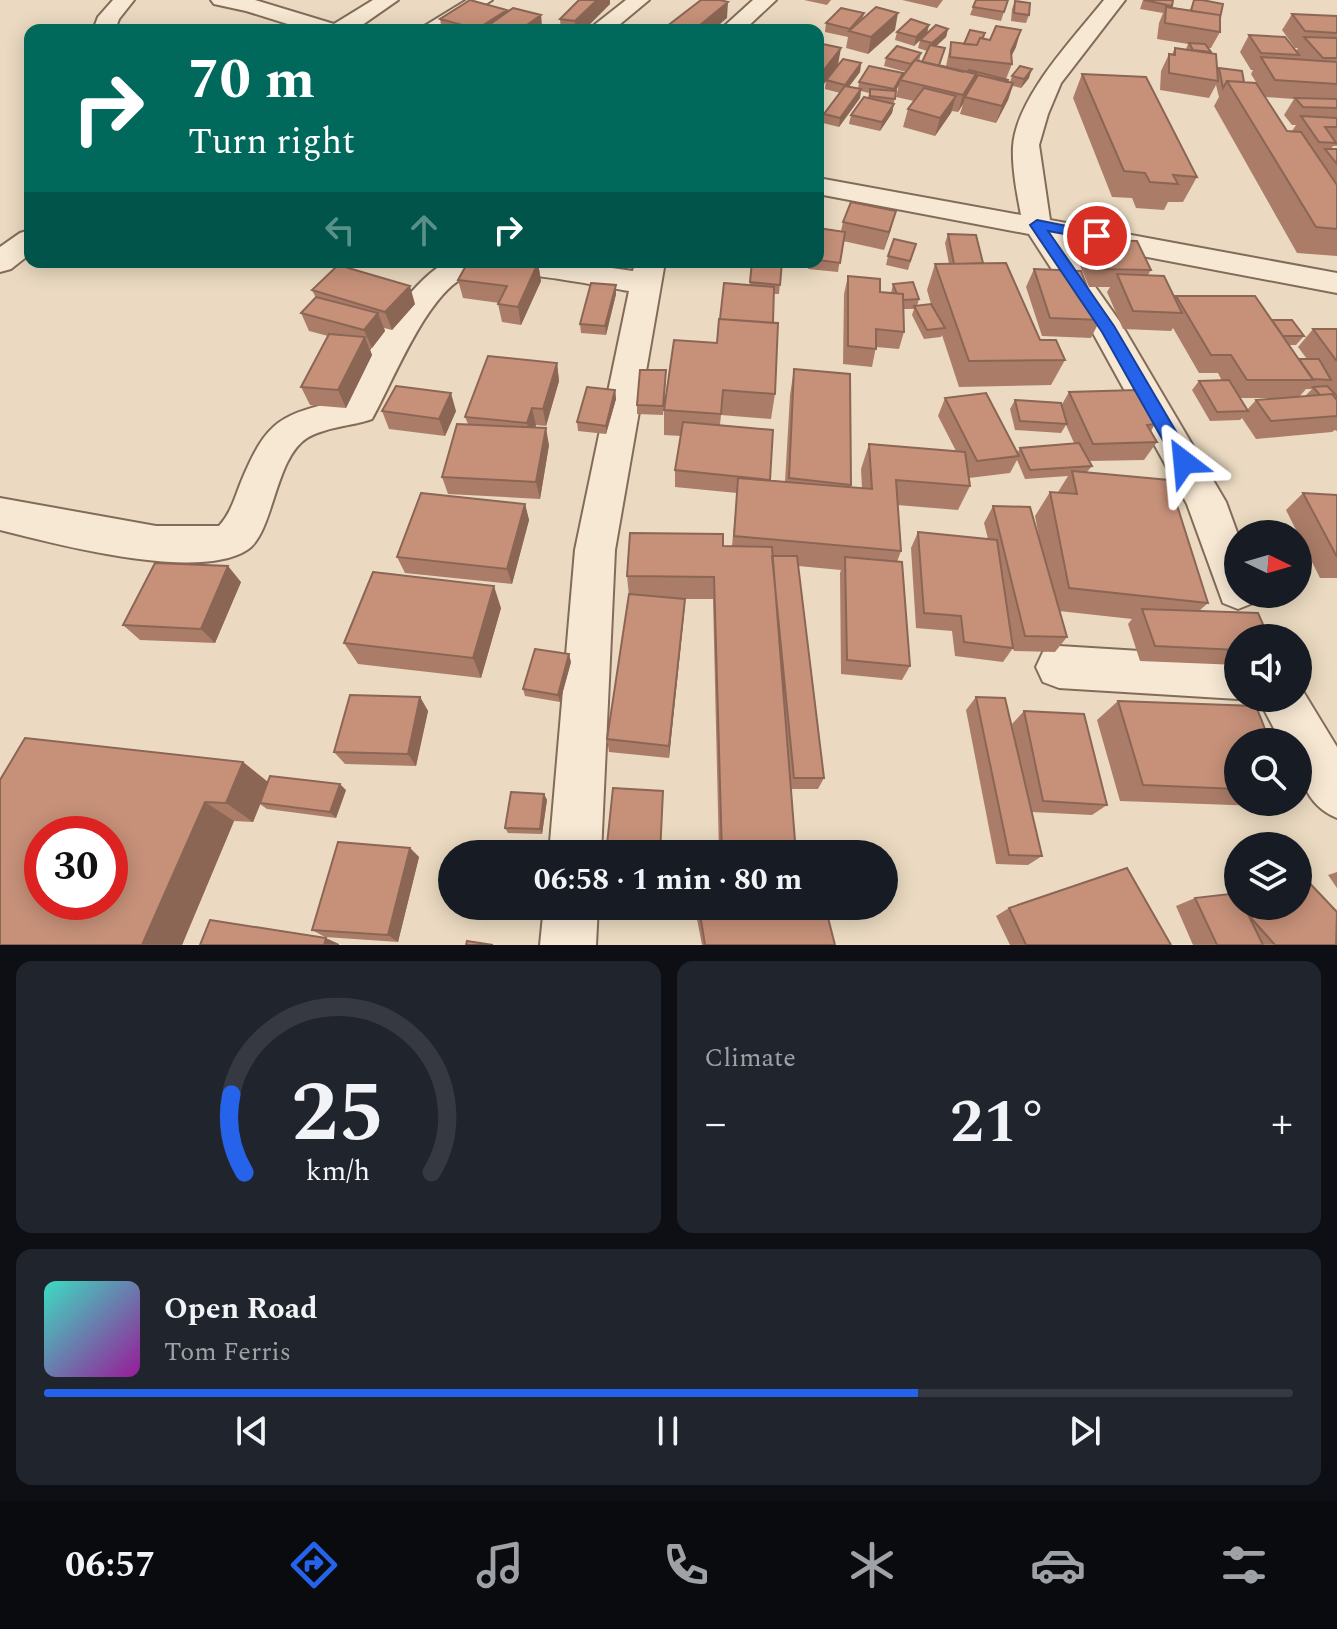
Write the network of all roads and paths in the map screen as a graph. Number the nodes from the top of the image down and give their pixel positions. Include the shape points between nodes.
1 (124, 0) edge
2 (221, 0) edge
3 (388, 0) edge
4 (482, 0) edge
5 (639, 0) edge
6 (766, 0) edge
7 (1115, 0) edge
8 (256, 3) edge
9 (106, 24) edge
10 (313, 24) edge
11 (350, 24) edge
12 (440, 24) edge
13 (607, 24) edge
14 (738, 24) edge
15 (824, 187) edge
16 (1037, 225) junction
17 (24, 244) edge
18 (0, 262) edge
19 (450, 268) edge
20 (554, 268) edge
21 (646, 273) edge
22 (1337, 283) edge
23 (0, 514) edge
24 (1224, 552) edge
25 (1059, 667) dead end
26 (1224, 677) edge
27 (1289, 712) edge
28 (1337, 793) edge
29 (576, 840) edge
30 (570, 920) edge
31 (568, 945) edge

1 - 9 street
2 - 8 street
3 - 11 street
4 - 12 street
5 - 13 street
6 - 14 street
7 - 16 street via 1050,82 1036,114 1026,145
8 - 10 street
15 - 16 street
16 - 22 street
16 - 24 street via 1108,330 1193,478
17 - 18 street
19 - 23 street via 408,323 359,410 291,430 279,443 235,537 202,546 82,533
20 - 21 street
21 - 29 street via 595,550
25 - 26 street
27 - 28 street
30 - 31 street

